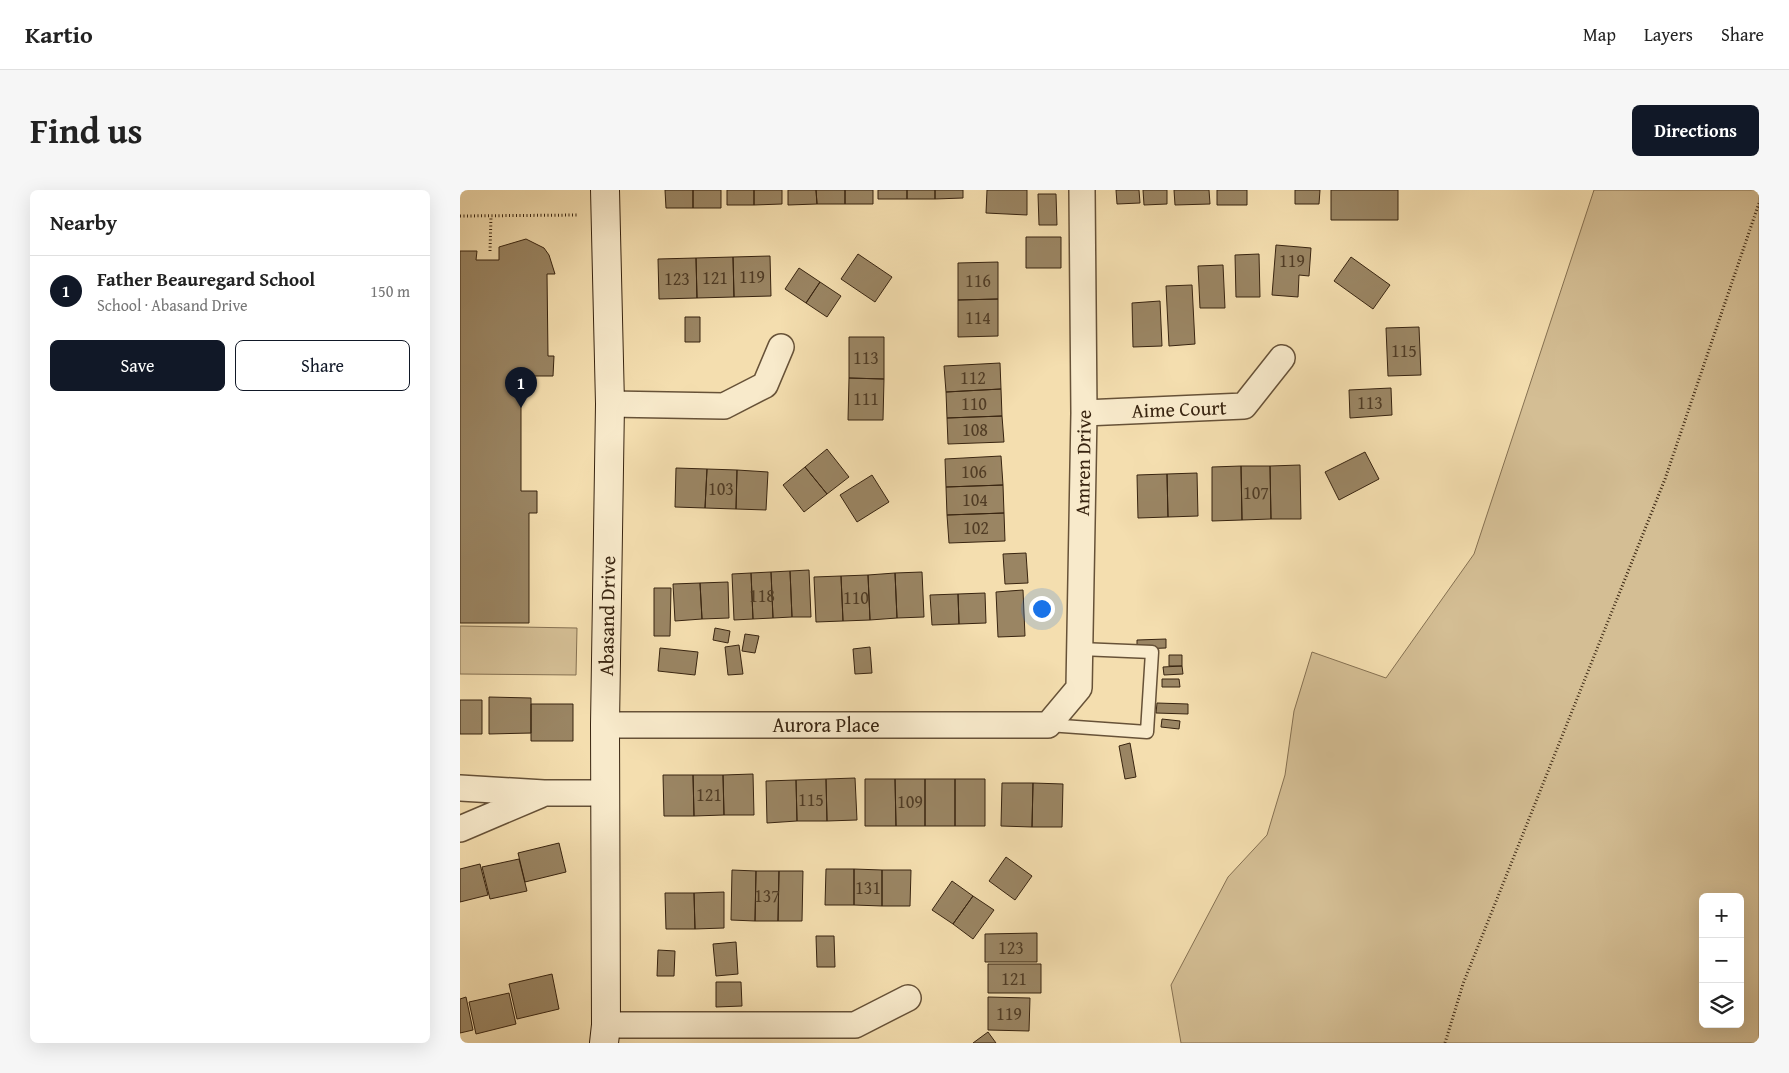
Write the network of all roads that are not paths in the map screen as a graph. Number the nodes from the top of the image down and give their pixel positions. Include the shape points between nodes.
1 (1082, 190) edge
2 (605, 202) edge
3 (781, 348) dead end
4 (1282, 358) dead end
5 (610, 404) junction
6 (1084, 413) junction
7 (1080, 649) junction
8 (605, 725) junction
9 (1048, 725) junction
10 (460, 788) edge
11 (544, 794) junction
12 (605, 794) junction
13 (460, 829) edge
14 (908, 998) dead end
15 (601, 1037) edge

1 - 6 street, Amren Drive
2 - 5 street, Abasand Drive
3 - 5 street via 765,384 724,406
4 - 6 street, Aime Court via 1244,406
5 - 8 street, Abasand Drive
6 - 7 street, Amren Drive
7 - 9 street, Amren Drive via 1079,688
7 - 9 lane via 1152,652 1147,732
8 - 9 street, Aurora Place
8 - 12 street, Abasand Drive
10 - 11 street
11 - 12 street
11 - 13 street
12 - 15 street, Abasand Drive
14 - 15 street via 855,1025

